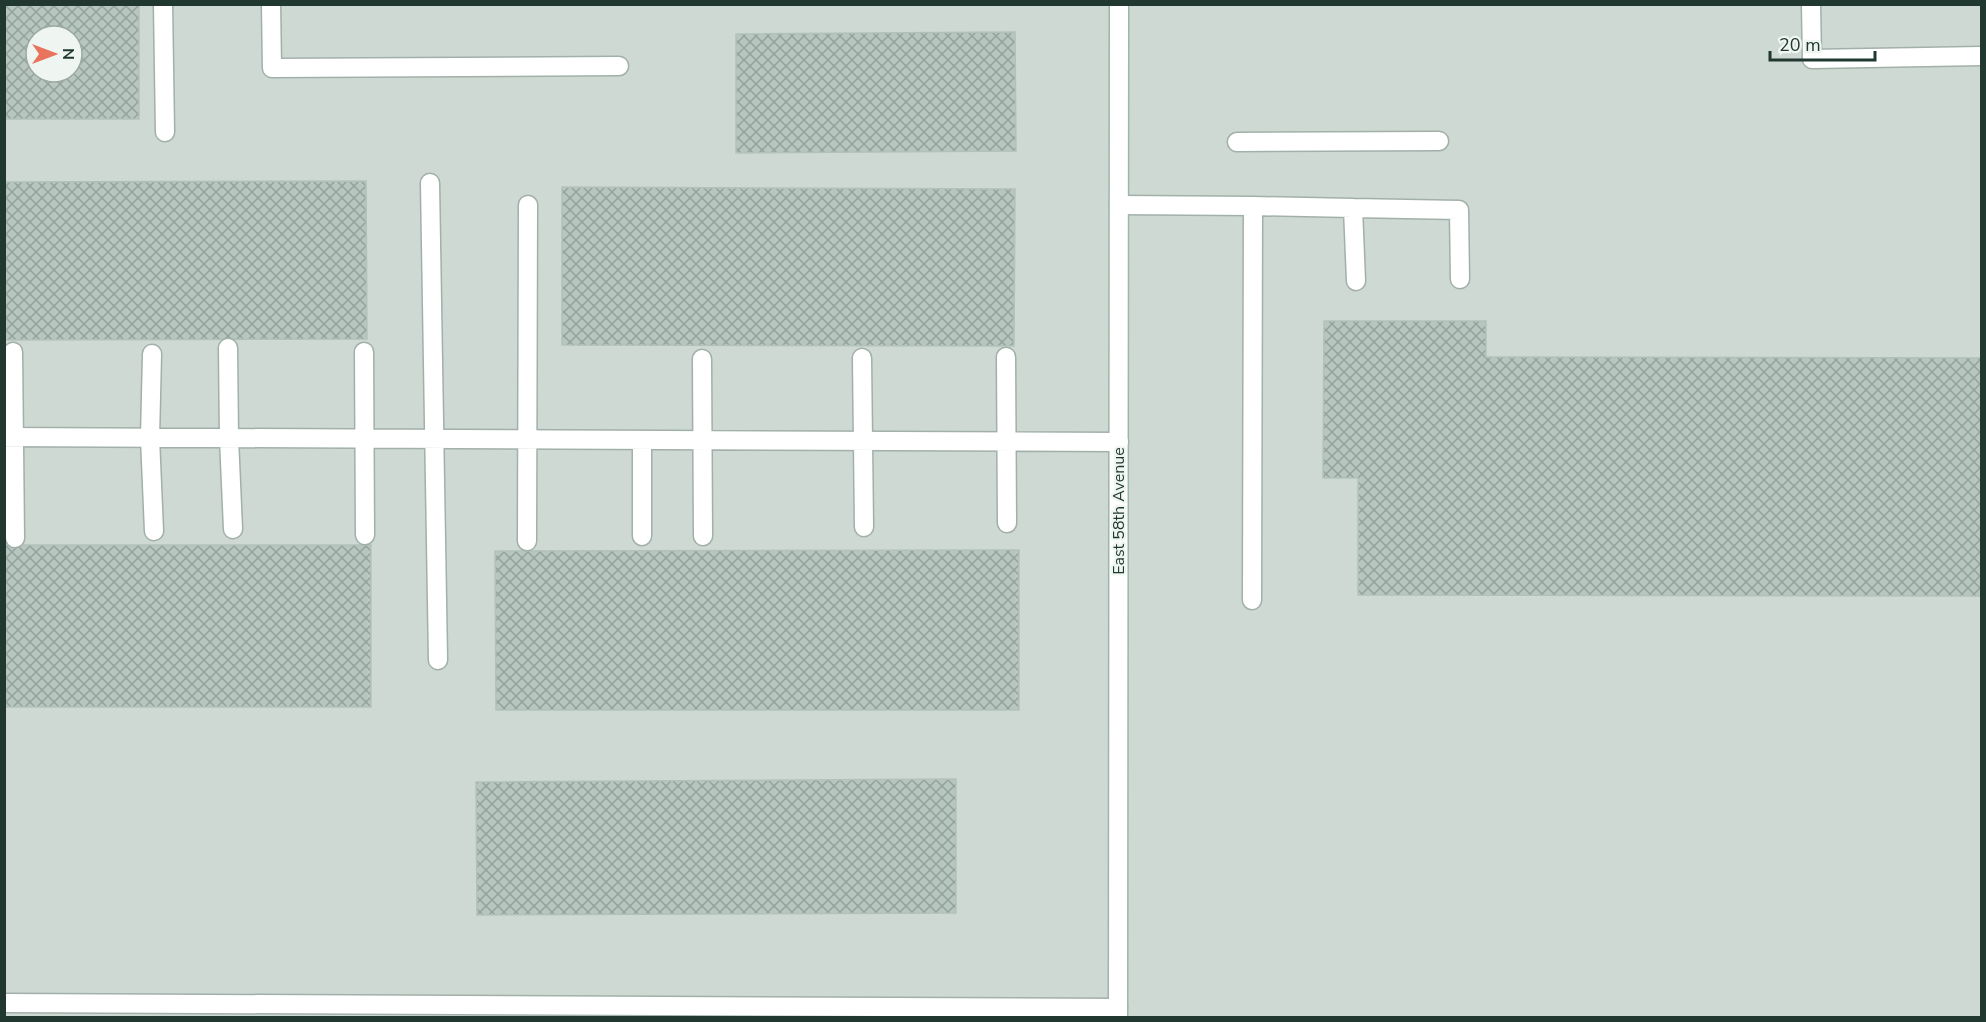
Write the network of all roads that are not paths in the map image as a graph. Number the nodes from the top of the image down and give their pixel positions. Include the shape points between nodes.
1 (163, 4) edge
2 (271, 4) edge
3 (1119, 4) edge
4 (1811, 4) edge
5 (1982, 56) edge
6 (619, 66) dead end
7 (165, 132) dead end
8 (1439, 141) dead end
9 (1237, 142) dead end
10 (430, 183) dead end
11 (528, 205) dead end
12 (1119, 205) junction
13 (1253, 206) junction
14 (1353, 208) junction
15 (1460, 279) dead end
16 (1356, 281) dead end
17 (228, 348) dead end
18 (13, 352) dead end
19 (364, 352) dead end
20 (152, 354) dead end
21 (1006, 357) dead end
22 (862, 358) dead end
23 (702, 359) dead end
24 (9, 437) edge
25 (150, 438) junction
26 (229, 438) junction
27 (365, 439) junction
28 (436, 439) junction
29 (526, 440) junction
30 (642, 440) junction
31 (702, 440) junction
32 (863, 441) junction
33 (1006, 441) junction
34 (1119, 442) junction
35 (1007, 524) dead end
36 (864, 527) dead end
37 (233, 529) dead end
38 (154, 531) dead end
39 (365, 535) dead end
40 (642, 536) dead end
41 (703, 536) dead end
42 (15, 538) dead end
43 (527, 541) dead end
44 (1252, 600) dead end
45 (438, 660) dead end
46 (4, 1003) edge
47 (1118, 1013) edge

1 - 7 street
2 - 6 street via 272,68
3 - 12 street, East 58th Avenue
4 - 5 street via 1812,59
8 - 9 street
10 - 28 street
11 - 29 street
12 - 13 street
12 - 34 street, East 58th Avenue
13 - 14 street
13 - 44 street
14 - 15 street via 1459,210
14 - 16 street
17 - 26 street
18 - 24 street
19 - 27 street
20 - 25 street
21 - 33 street
22 - 32 street
23 - 31 street
24 - 25 street
24 - 42 street
25 - 26 street
25 - 38 street
26 - 27 street
26 - 37 street
27 - 28 street
27 - 39 street
28 - 29 street
28 - 45 street
29 - 30 street
29 - 43 street
30 - 31 street
30 - 40 street
31 - 32 street
31 - 41 street
32 - 33 street
32 - 36 street
33 - 34 street
33 - 35 street
34 - 47 street, East 58th Avenue
46 - 47 street

